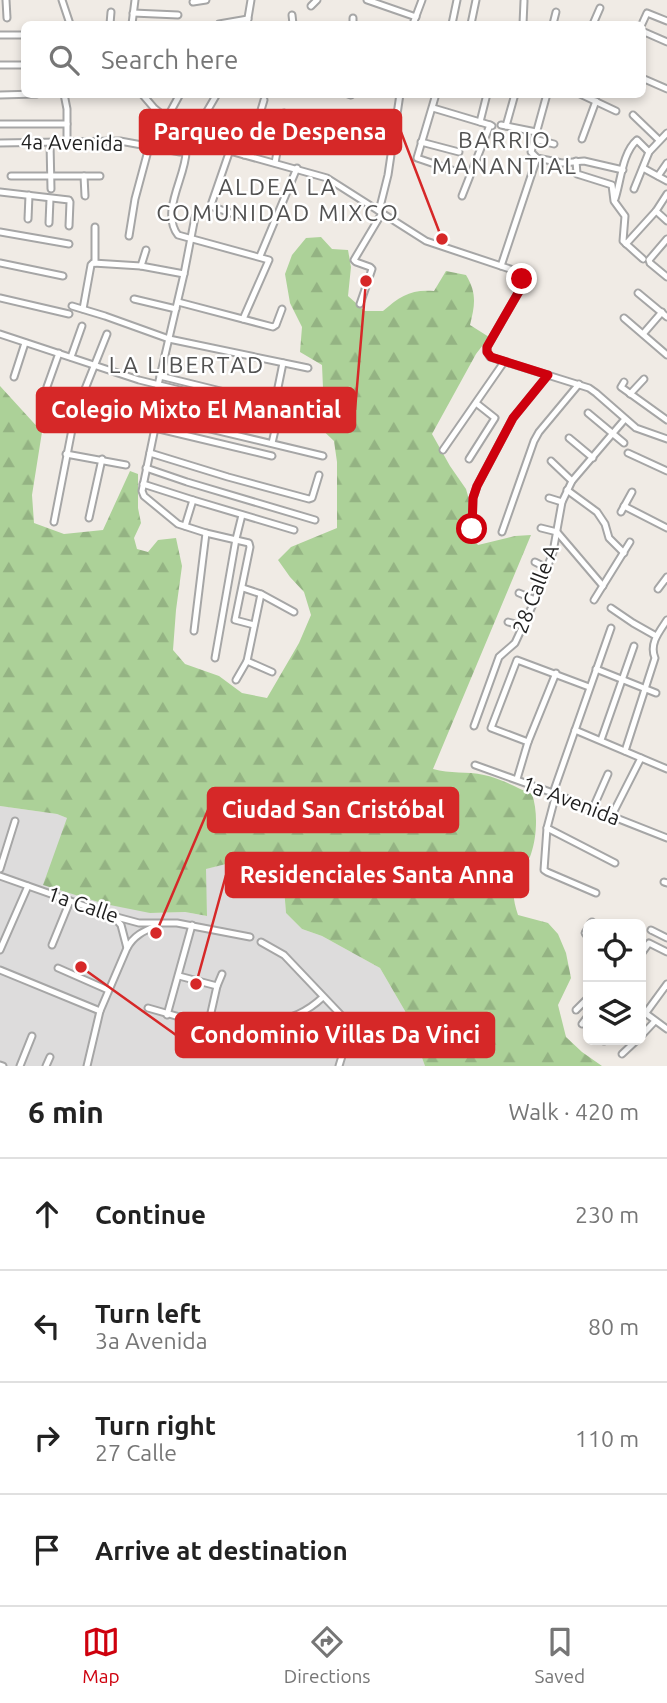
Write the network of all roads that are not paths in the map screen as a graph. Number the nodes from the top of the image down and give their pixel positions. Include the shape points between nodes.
1 (6, 0) edge
2 (61, 0) edge
3 (135, 0) edge
4 (206, 0) edge
5 (251, 0) edge
6 (317, 0) edge
7 (367, 0) edge
8 (422, 0) edge
9 (457, 0) edge
10 (476, 0) edge
11 (524, 1) edge
12 (193, 2) dead end
13 (311, 6) dead end
14 (600, 8) dead end
15 (111, 12) dead end
16 (556, 12) dead end
17 (133, 13) junction
18 (178, 15) dead end
19 (292, 15) dead end
20 (416, 17) junction
21 (7, 18) dead end
22 (68, 21) edge
23 (110, 21) edge
24 (132, 21) edge
25 (247, 21) edge
26 (293, 21) edge
27 (414, 21) edge
28 (453, 21) edge
29 (472, 21) edge
30 (523, 21) edge
31 (554, 21) edge
32 (594, 21) edge
33 (643, 21) edge
34 (667, 21) edge
35 (646, 33) edge
36 (0, 35) edge
37 (21, 35) edge
38 (667, 42) edge
39 (0, 65) edge
40 (21, 65) edge
41 (646, 80) edge
42 (667, 89) edge
43 (21, 94) edge
44 (0, 95) edge
45 (65, 98) edge
46 (146, 98) edge
47 (178, 98) edge
48 (215, 98) edge
49 (399, 98) edge
50 (435, 98) edge
51 (486, 98) edge
52 (514, 98) edge
53 (546, 98) edge
54 (589, 98) edge
55 (264, 100) dead end
56 (596, 101) junction
57 (433, 108) junction
58 (616, 111) dead end
59 (284, 113) dead end
60 (237, 115) dead end
61 (633, 115) dead end
62 (167, 118) junction
63 (480, 122) junction
64 (0, 124) edge
65 (66, 124) junction
66 (536, 132) junction
67 (667, 133) edge
68 (534, 139) junction
69 (582, 139) dead end
70 (659, 140) junction
71 (194, 141) junction
72 (67, 142) junction
73 (421, 142) junction
74 (0, 143) edge
75 (50, 143) junction
76 (554, 144) dead end
77 (149, 147) junction
78 (228, 150) junction
79 (186, 152) junction
80 (459, 152) dead end
81 (649, 152) junction
82 (244, 155) junction
83 (534, 156) junction
84 (576, 161) junction
85 (275, 163) junction
86 (667, 163) edge
87 (297, 168) junction
88 (643, 168) junction
89 (623, 170) junction
90 (455, 171) dead end
91 (11, 176) dead end
92 (84, 176) junction
93 (100, 176) dead end
94 (658, 176) junction
95 (51, 177) junction
96 (667, 181) edge
97 (51, 189) dead end
98 (634, 189) dead end
99 (0, 192) edge
100 (667, 194) edge
101 (29, 195) junction
102 (85, 196) dead end
103 (462, 196) dead end
104 (50, 199) junction
105 (614, 201) junction
106 (656, 211) junction
107 (380, 212) junction
108 (237, 215) dead end
109 (195, 218) dead end
110 (28, 219) dead end
111 (667, 221) edge
112 (49, 223) dead end
113 (69, 226) dead end
114 (95, 227) dead end
115 (0, 232) edge
116 (129, 236) dead end
117 (191, 238) junction
118 (667, 239) edge
119 (69, 244) dead end
120 (626, 244) junction
121 (146, 250) dead end
122 (260, 256) junction
123 (646, 260) junction
124 (0, 263) edge
125 (93, 263) junction
126 (141, 266) junction
127 (501, 266) junction
128 (184, 274) junction
129 (63, 276) dead end
130 (667, 277) edge
131 (638, 293) dead end
132 (0, 298) edge
133 (134, 299) dead end
134 (360, 304) dead end
135 (177, 305) junction
136 (72, 306) dead end
137 (83, 309) junction
138 (282, 309) dead end
139 (69, 314) dead end
140 (664, 315) edge
141 (624, 318) dead end
142 (243, 319) junction
143 (82, 326) dead end
144 (0, 334) edge
145 (107, 334) dead end
146 (643, 334) junction
147 (169, 339) junction
148 (25, 343) junction
149 (59, 353) junction
150 (667, 355) edge
151 (71, 357) junction
152 (504, 362) junction
153 (283, 363) junction
154 (94, 364) junction
155 (308, 369) dead end
156 (548, 375) junction
157 (160, 376) junction
158 (14, 377) dead end
159 (644, 379) dead end
160 (624, 382) dead end
161 (579, 384) junction
162 (158, 385) junction
163 (630, 394) junction
164 (43, 398) dead end
165 (253, 399) dead end
166 (80, 400) junction
167 (476, 403) junction
168 (253, 408) dead end
169 (588, 413) dead end
170 (120, 416) dead end
171 (156, 416) junction
172 (625, 419) junction
173 (667, 420) edge
174 (155, 428) junction
175 (613, 435) junction
176 (569, 438) dead end
177 (667, 439) edge
178 (272, 443) junction
179 (624, 443) dead end
180 (443, 450) dead end
181 (150, 453) junction
182 (628, 453) dead end
183 (66, 454) junction
184 (272, 456) dead end
185 (323, 456) dead end
186 (593, 458) junction
187 (102, 459) junction
188 (469, 459) dead end
189 (551, 461) dead end
190 (126, 465) dead end
191 (146, 468) junction
192 (667, 471) edge
193 (319, 475) dead end
194 (572, 481) junction
195 (187, 482) junction
196 (143, 484) junction
197 (567, 490) junction
198 (632, 492) dead end
199 (182, 496) junction
200 (549, 498) dead end
201 (193, 500) junction
202 (562, 502) junction
203 (242, 515) junction
204 (89, 518) dead end
205 (315, 520) dead end
206 (54, 522) dead end
207 (185, 526) junction
208 (541, 528) dead end
209 (667, 528) edge
210 (472, 529) dead end
211 (294, 530) dead end
212 (502, 532) dead end
213 (557, 532) junction
214 (206, 534) junction
215 (236, 539) junction
216 (630, 542) dead end
217 (624, 554) junction
218 (535, 562) dead end
219 (547, 568) junction
220 (667, 577) edge
221 (603, 586) junction
222 (243, 588) junction
223 (658, 589) dead end
224 (519, 593) dead end
225 (261, 594) junction
226 (535, 600) junction
227 (594, 600) dead end
228 (611, 608) dead end
229 (294, 612) dead end
230 (667, 620) edge
231 (508, 622) dead end
232 (254, 625) junction
233 (524, 626) junction
234 (611, 628) dead end
235 (194, 631) dead end
236 (656, 636) junction
237 (634, 646) dead end
238 (215, 657) dead end
239 (245, 664) junction
240 (596, 669) junction
241 (272, 672) dead end
242 (556, 673) junction
243 (623, 679) junction
244 (236, 680) dead end
245 (589, 687) junction
246 (646, 688) junction
247 (656, 693) dead end
248 (474, 726) dead end
249 (575, 730) junction
250 (601, 740) junction
251 (528, 742) junction
252 (625, 751) junction
253 (641, 758) junction
254 (475, 765) dead end
255 (667, 769) edge
256 (608, 774) dead end
257 (517, 779) junction
258 (554, 794) junction
259 (593, 808) junction
260 (611, 817) junction
261 (15, 821) dead end
262 (547, 828) junction
263 (667, 838) edge
264 (3, 853) edge
265 (615, 863) dead end
266 (0, 869) edge
267 (0, 876) edge
268 (28, 886) junction
269 (596, 893) dead end
270 (70, 901) junction
271 (113, 916) junction
272 (164, 923) junction
273 (192, 925) junction
274 (651, 930) dead end
275 (250, 937) dead end
276 (667, 938) edge
277 (261, 942) dead end
278 (52, 945) dead end
279 (646, 947) edge
280 (127, 948) junction
281 (0, 950) edge
282 (667, 952) edge
283 (58, 968) dead end
284 (0, 970) edge
285 (222, 974) dead end
286 (179, 976) junction
287 (667, 985) edge
288 (217, 986) junction
289 (108, 990) junction
290 (323, 996) junction
291 (583, 1003) edge
292 (148, 1008) dead end
293 (646, 1009) edge
294 (576, 1010) dead end
295 (100, 1011) junction
296 (646, 1014) edge
297 (167, 1015) junction
298 (655, 1021) junction
299 (269, 1022) dead end
300 (208, 1026) junction
301 (667, 1029) edge
302 (225, 1030) dead end
303 (646, 1031) edge
304 (32, 1036) dead end
305 (632, 1045) edge
306 (622, 1054) dead end
307 (50, 1057) dead end
308 (20, 1066) edge
309 (46, 1066) edge
310 (87, 1066) edge
311 (339, 1066) edge

1 - 21 street
2 - 22 street
3 - 17 street
4 - 12 street
5 - 25 street
6 - 13 street
7 - 20 street
8 - 20 street
9 - 28 street
10 - 29 street
11 - 30 street
14 - 32 street
15 - 23 street
16 - 31 street
17 - 18 street
17 - 24 street
19 - 26 street
20 - 27 street
33 - 34 street via 648,13
35 - 38 street
36 - 37 street
39 - 40 street
41 - 42 street
43 - 44 street
45 - 65 street
46 - 62 street
47 - 62 street
48 - 71 street
49 - 107 street
50 - 57 street
51 - 63 street
52 - 66 street via 504,125
53 - 66 street
54 - 56 street
55 - 82 street
56 - 58 street
56 - 69 street
57 - 63 street
57 - 73 street
59 - 85 street
60 - 78 street
61 - 70 street
62 - 71 street
63 - 103 street via 491,125
64 - 65 street
65 - 72 street
66 - 68 street
67 - 70 street
68 - 76 street
68 - 83 street
70 - 81 street
71 - 78 street
71 - 79 street
72 - 75 street, 4a Avenida
72 - 77 street, 4a Avenida via 120,141
73 - 80 street
73 - 90 street via 418,159
74 - 75 street, 4a Avenida
75 - 95 street
77 - 79 street, 4a Avenida
77 - 116 street
78 - 82 street
78 - 108 street via 211,205
79 - 117 street via 172,220 176,233
81 - 88 street
81 - 89 street via 637,141 628,151
82 - 85 street
83 - 84 street via 562,163
83 - 127 street
84 - 89 street
84 - 105 street via 578,175 612,185
85 - 87 street
86 - 94 street
87 - 107 street via 327,178
87 - 122 street
88 - 94 street
88 - 98 street
89 - 105 street
91 - 95 street
92 - 93 street
92 - 95 street
92 - 102 street
94 - 96 street
95 - 97 street
99 - 101 street
100 - 106 street
101 - 104 street
101 - 110 street
104 - 112 street
104 - 113 street via 70,201
105 - 120 street via 625,216
106 - 111 street
106 - 120 street
107 - 127 street via 426,241
107 - 134 street via 354,261 371,268
109 - 117 street
114 - 125 street
115 - 119 street
117 - 122 street
117 - 128 street
118 - 123 street
120 - 123 street
121 - 126 street
122 - 142 street via 269,261
123 - 130 street
124 - 129 street
125 - 126 street
125 - 137 street
126 - 128 street
127 - 152 street via 516,271 522,279 487,347 491,357
128 - 135 street
131 - 140 street
132 - 139 street
133 - 135 street
135 - 142 street
135 - 147 street
136 - 137 street
137 - 147 street
138 - 142 street via 275,326
140 - 146 street
141 - 146 street
143 - 151 street
144 - 148 street
145 - 154 street
146 - 150 street
147 - 153 street
147 - 157 street
148 - 149 street
148 - 158 street
149 - 151 street
149 - 164 street
151 - 154 street
152 - 156 street
152 - 167 street
153 - 155 street
153 - 178 street
154 - 162 street
154 - 166 street
156 - 161 street
156 - 210 street via 513,418 477,486
157 - 162 street
157 - 165 street
159 - 163 street
160 - 163 street via 621,387
161 - 172 street
161 - 212 street via 534,441
162 - 168 street
162 - 171 street
163 - 173 street
166 - 170 street
166 - 183 street
167 - 180 street
167 - 188 street via 495,418
169 - 175 street
171 - 174 street
171 - 178 street
172 - 175 street, 28 Calle A
172 - 177 street
174 - 181 street
174 - 184 street
175 - 179 street
175 - 186 street, 28 Calle A
176 - 186 street
178 - 185 street
181 - 191 street
181 - 193 street via 310,499
182 - 192 street
183 - 187 street
183 - 206 street
186 - 194 street, 28 Calle A
187 - 190 street
187 - 204 street
189 - 194 street
191 - 195 street
191 - 196 street
194 - 197 street, 28 Calle A
195 - 199 street
195 - 205 street
196 - 199 street
196 - 207 street via 143,494
197 - 202 street, 28 Calle A
197 - 217 street via 597,512 609,538
198 - 209 street via 622,509
199 - 201 street
200 - 202 street
201 - 203 street
201 - 207 street
202 - 213 street, 28 Calle A
203 - 211 street
203 - 215 street
207 - 214 street
208 - 213 street
213 - 219 street, 28 Calle A
213 - 221 street
214 - 215 street
214 - 235 street
215 - 222 street via 250,544
215 - 238 street
216 - 217 street
217 - 221 street
218 - 219 street
219 - 226 street, 28 Calle A
220 - 223 street
221 - 227 street
222 - 225 street
222 - 232 street via 235,620
224 - 226 street
225 - 229 street
225 - 232 street
226 - 233 street, 28 Calle A
228 - 236 street
230 - 236 street
231 - 233 street
232 - 239 street
233 - 248 street, 28 Calle A via 515,643 499,657
234 - 240 street
236 - 246 street
237 - 243 street
239 - 241 street
239 - 244 street
240 - 243 street
240 - 245 street
242 - 245 street
242 - 251 street
242 - 251 street via 517,660 491,728
243 - 246 street
243 - 250 street
245 - 249 street
246 - 247 street
246 - 252 street
249 - 250 street
249 - 258 street
250 - 252 street
251 - 257 street
252 - 253 street
253 - 255 street
253 - 260 street
254 - 257 street, 1a Avenida
256 - 259 street
257 - 258 street, 1a Avenida
258 - 259 street, 1a Avenida
258 - 262 street
259 - 260 street, 1a Avenida
260 - 263 street, 1a Avenida
261 - 264 street
262 - 265 street
262 - 269 street via 544,870
264 - 266 street
267 - 268 street, 1a Calle
268 - 270 street, 1a Calle
268 - 281 street
270 - 271 street, 1a Calle
270 - 278 street
271 - 272 street, 1a Calle
271 - 280 street via 121,925
272 - 273 street, 1a Calle
272 - 280 street via 140,933
273 - 275 street, 1a Calle
273 - 286 street
274 - 276 street
277 - 290 street via 284,955
279 - 282 street via 649,943
280 - 289 street
283 - 289 street
284 - 295 street
285 - 288 street
286 - 288 street
286 - 297 street
287 - 293 street
288 - 300 street
289 - 295 street
290 - 299 street via 301,1014
290 - 311 street via 346,1027
291 - 294 street
292 - 297 street
295 - 310 street
296 - 298 street
297 - 300 street
298 - 301 street
298 - 303 street
300 - 302 street
304 - 308 street
305 - 306 street
307 - 309 street

